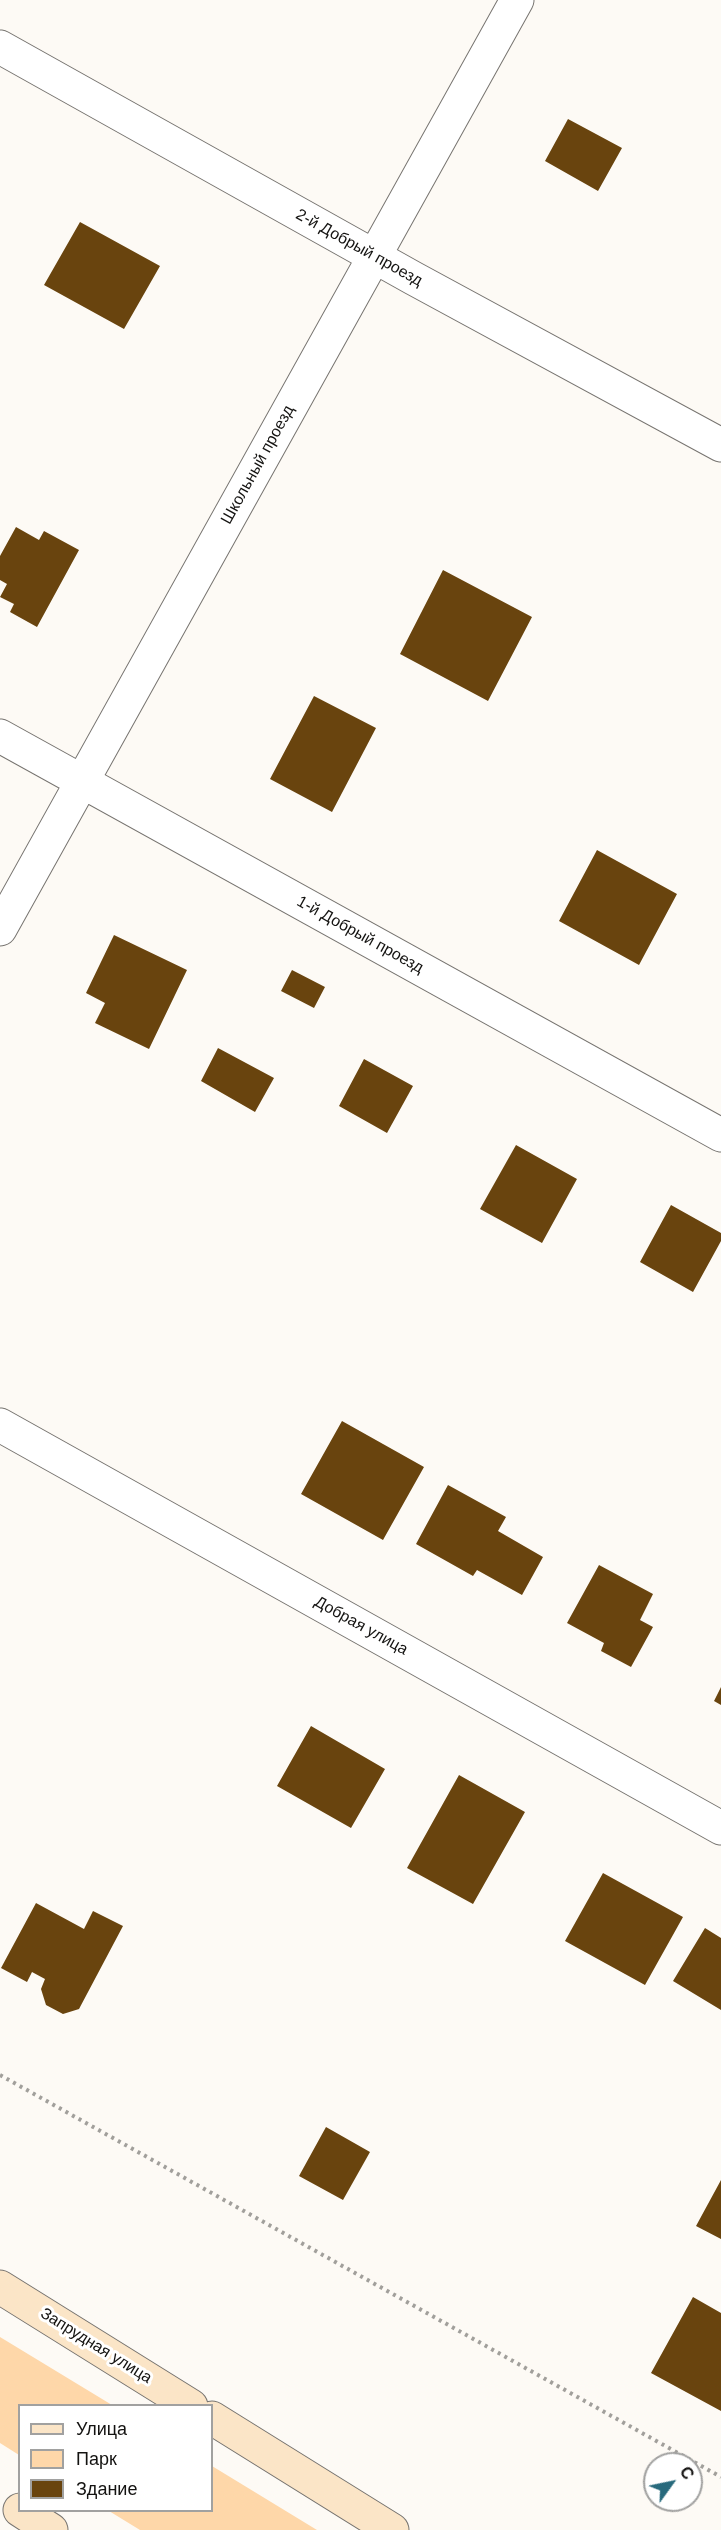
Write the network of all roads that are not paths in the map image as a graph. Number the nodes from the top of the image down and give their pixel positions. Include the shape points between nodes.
1 (517, 0) edge
2 (0, 47) edge
3 (374, 256) junction
4 (721, 446) edge
5 (0, 736) edge
6 (82, 781) junction
7 (0, 929) edge
8 (721, 1135) edge
9 (0, 1425) edge
10 (721, 1828) edge
11 (0, 2287) edge
12 (188, 2404) edge
13 (213, 2419) edge
14 (0, 2498) edge
15 (18, 2509) edge
16 (23, 2512) edge
17 (51, 2530) edge
18 (393, 2530) edge

1 - 3 street, Школьный проезд
2 - 3 street, 2-й Добрый проезд
3 - 4 street, 2-й Добрый проезд
3 - 6 street, Школьный проезд
5 - 6 street, 1-й Добрый проезд
6 - 7 street, Школьный проезд
6 - 8 street, 1-й Добрый проезд
9 - 10 street, Добрая улица
11 - 12 main road, Запрудная улица
13 - 18 main road
14 - 15 main road
16 - 17 main road

